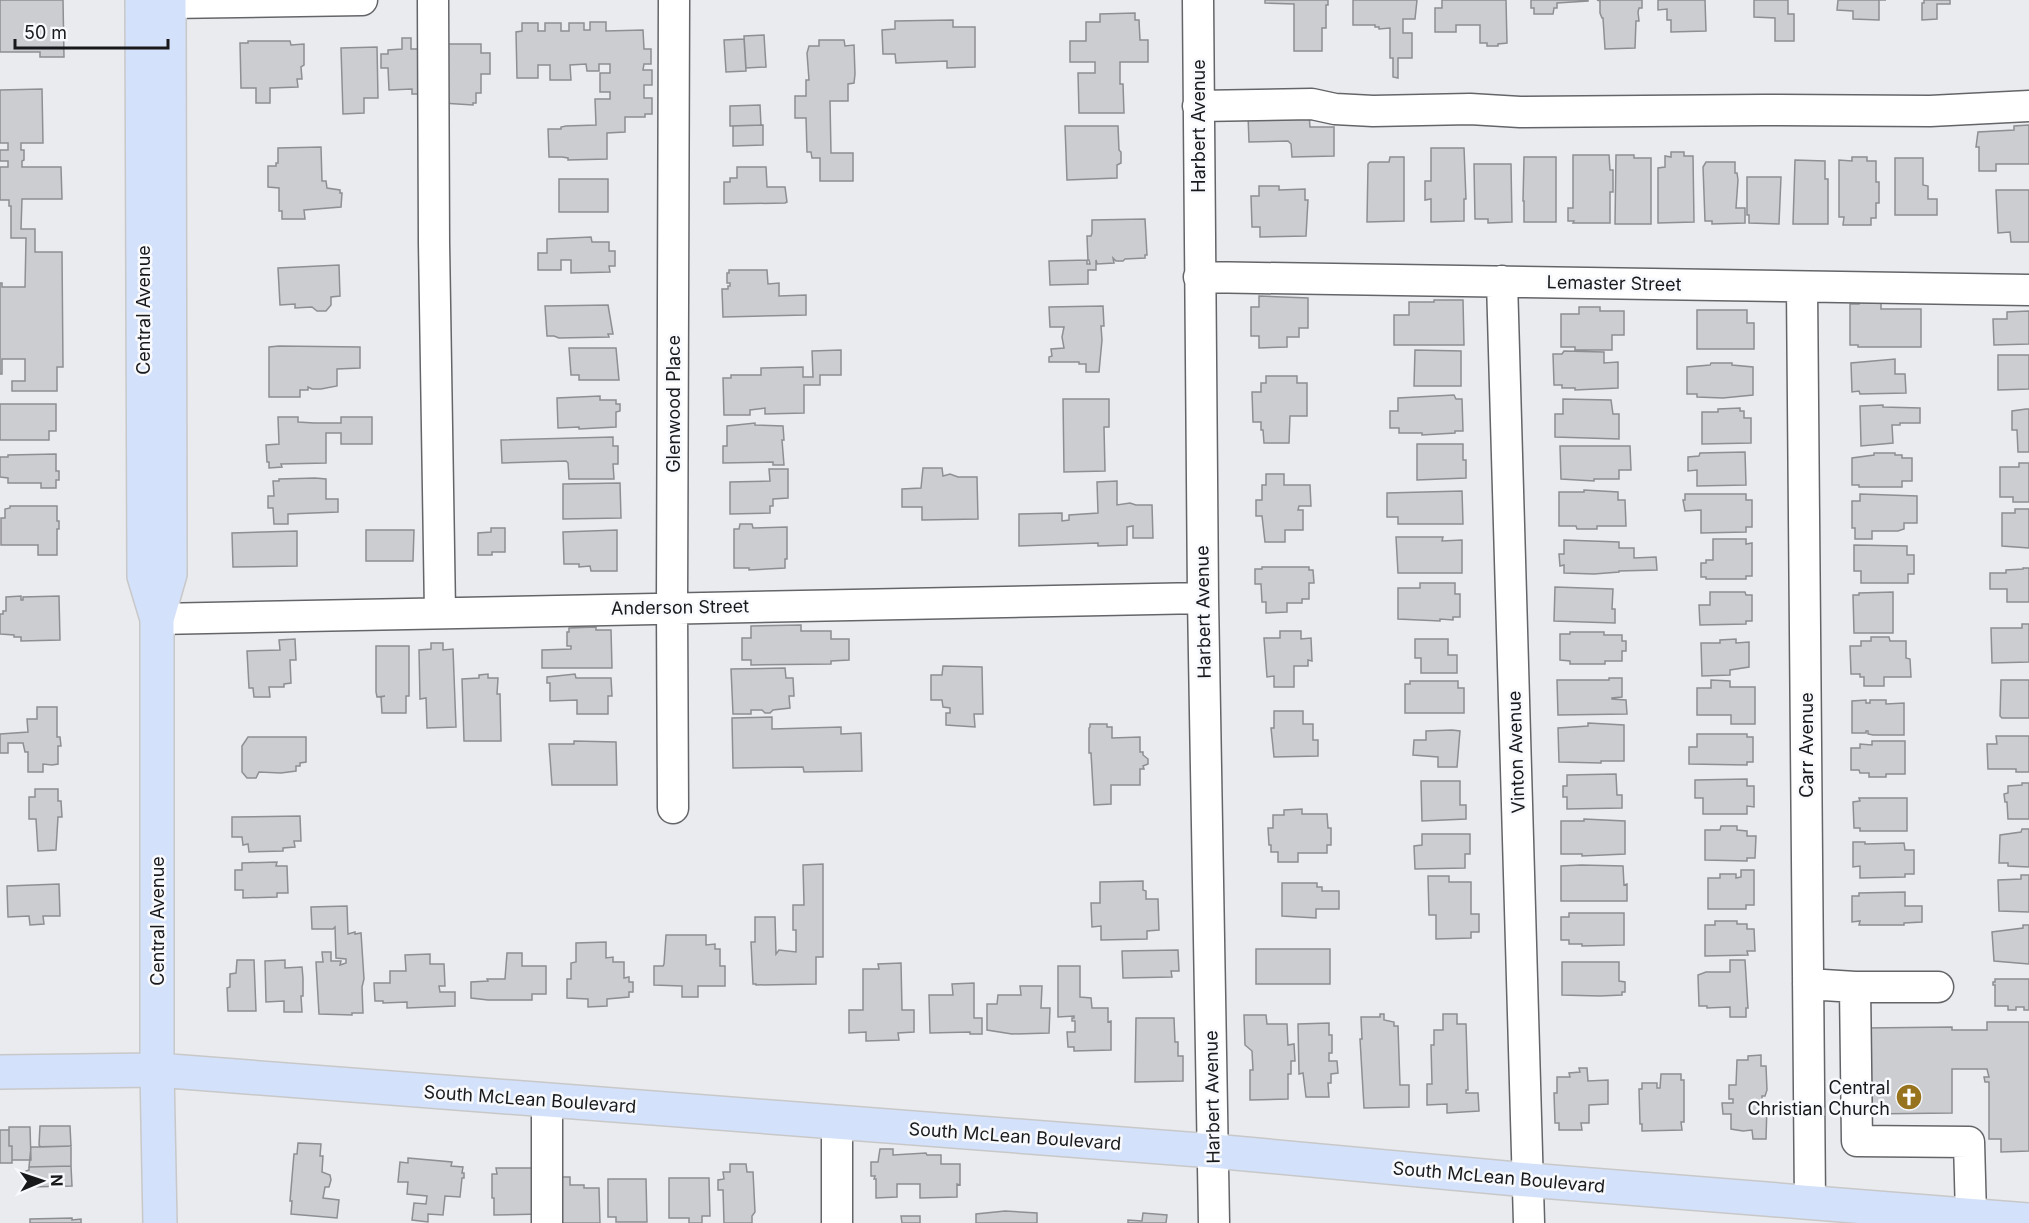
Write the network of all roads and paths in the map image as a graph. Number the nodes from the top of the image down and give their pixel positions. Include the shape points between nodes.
1 (362, 0) edge
2 (434, 0) edge
3 (674, 0) edge
4 (1198, 0) edge
5 (161, 1) edge
6 (1198, 106) junction
7 (2029, 106) edge
8 (1199, 277) junction
9 (1502, 281) junction
10 (1802, 287) junction
11 (2029, 290) edge
12 (1203, 598) junction
13 (672, 607) junction
14 (440, 612) junction
15 (157, 619) junction
16 (673, 808) dead end
17 (1808, 984) junction
18 (1856, 987) junction
19 (1938, 987) dead end
20 (157, 1070) junction
21 (0, 1072) edge
22 (548, 1100) junction
23 (837, 1123) junction
24 (1857, 1123) junction
25 (1809, 1124) junction
26 (1213, 1151) junction
27 (1528, 1180) junction
28 (1810, 1203) junction
29 (1971, 1216) junction
30 (2029, 1220) edge
31 (160, 1223) edge
32 (547, 1223) edge
33 (837, 1223) edge
34 (1214, 1223) edge
35 (1529, 1223) edge

1 - 5 street
2 - 14 street
3 - 13 street, Glenwood Place
4 - 6 street, Harbert Avenue
5 - 15 main road, Central Avenue via 170,574
6 - 7 street via 1312,104 1344,110 1520,112 1930,111
6 - 8 street, Harbert Avenue
8 - 9 street, Lemaster Street
8 - 12 street, Harbert Avenue
9 - 10 street, Lemaster Street
9 - 27 street, Vinton Avenue
10 - 11 street, Lemaster Street
10 - 17 street, Carr Avenue
12 - 13 street, Anderson Street
12 - 26 street, Harbert Avenue
13 - 14 street, Anderson Street
13 - 16 street, Glenwood Place
14 - 15 street, Anderson Street
15 - 20 main road, Central Avenue
17 - 18 street
17 - 25 street, Carr Avenue
18 - 19 street
18 - 24 street
20 - 21 main road, South McLean Boulevard
20 - 22 main road, South McLean Boulevard
20 - 31 main road, Central Avenue
22 - 23 main road, South McLean Boulevard
22 - 32 street
23 - 26 main road, South McLean Boulevard
23 - 33 street
24 - 25 street
24 - 29 street via 1857,1141 1969,1142
25 - 28 street, Carr Avenue
26 - 27 main road, South McLean Boulevard
26 - 34 street, Harbert Avenue
27 - 28 main road, South McLean Boulevard
27 - 35 street, Vinton Avenue
28 - 29 main road, South McLean Boulevard
29 - 30 main road, South McLean Boulevard

